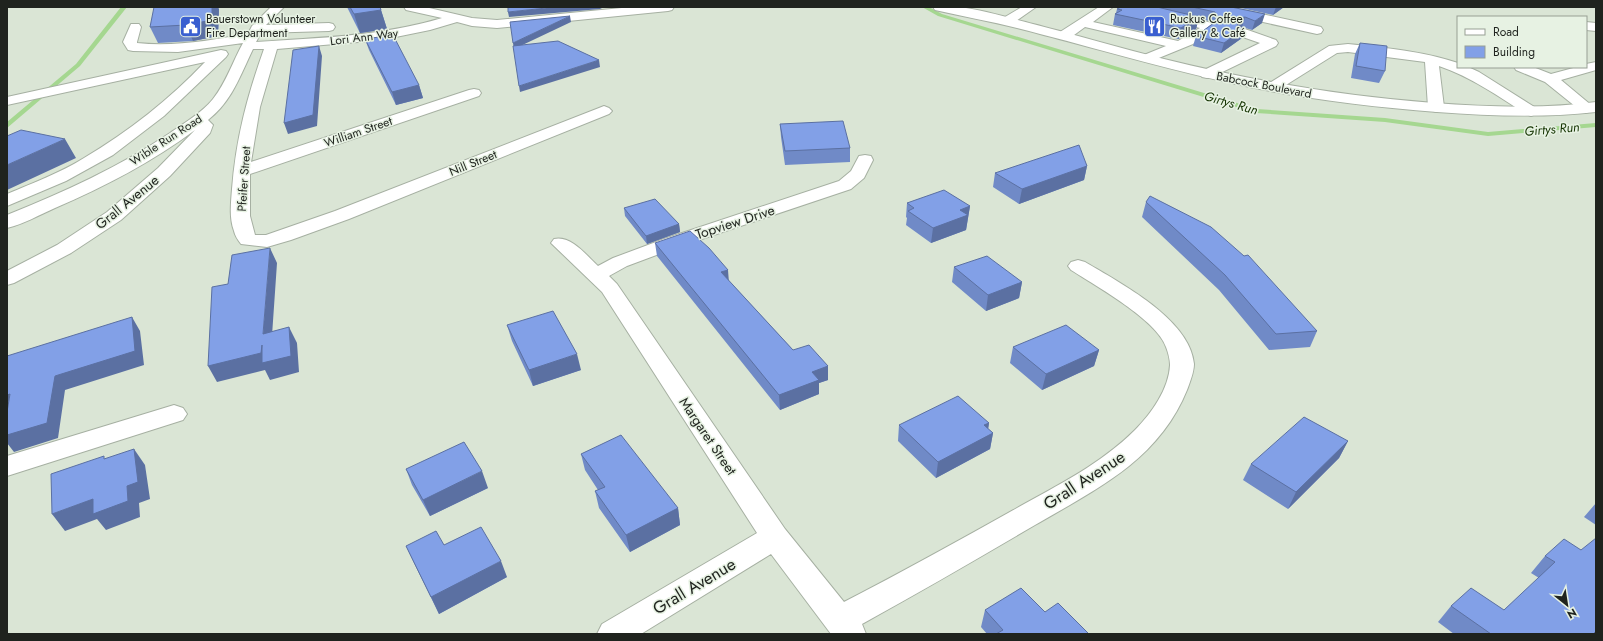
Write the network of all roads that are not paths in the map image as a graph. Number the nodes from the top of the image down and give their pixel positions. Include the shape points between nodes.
1 (278, 7) edge
2 (668, 7) edge
3 (940, 7) edge
4 (1030, 7) edge
5 (1107, 7) edge
6 (1133, 7) edge
7 (1212, 7) edge
8 (615, 9) edge
9 (967, 9) edge
10 (443, 11) edge
11 (406, 12) edge
12 (454, 18) junction
13 (1009, 20) junction
14 (1083, 23) junction
15 (135, 27) dead end
16 (342, 27) dead end
17 (1317, 30) dead end
18 (1242, 32) edge
19 (1065, 35) junction
20 (251, 40) junction
21 (272, 45) junction
22 (1179, 45) junction
23 (219, 55) junction
24 (1149, 58) junction
25 (1432, 59) junction
26 (1596, 66) edge
27 (1457, 67) edge
28 (1458, 68) edge
29 (1523, 68) edge
30 (1207, 74) junction
31 (1550, 79) junction
32 (1273, 88) junction
33 (474, 93) dead end
34 (13, 100) edge
35 (1436, 107) junction
36 (1591, 108) edge
37 (604, 111) dead end
38 (1531, 111) junction
39 (197, 121) junction
40 (865, 160) dead end
41 (242, 171) junction
42 (7, 201) edge
43 (342, 215) joint
44 (7, 222) edge
45 (561, 243) dead end
46 (1078, 266) dead end
47 (596, 275) junction
48 (7, 279) edge
49 (174, 414) dead end
50 (7, 466) edge
51 (775, 537) junction
52 (845, 627) edge
53 (613, 634) edge

1 - 20 street, Wible Run Road via 259,24
2 - 8 street
3 - 9 street, Babcock Boulevard
4 - 13 street
5 - 14 street
6 - 22 street via 1208,26
7 - 17 street
8 - 12 street via 497,24
9 - 13 street, Babcock Boulevard
10 - 11 street
10 - 12 street
12 - 21 street, Lori Ann Way via 436,25 390,34
13 - 19 street, Babcock Boulevard
14 - 19 street
14 - 22 street
15 - 20 street via 130,42 133,47 150,50
16 - 20 street
18 - 30 street via 1271,43
19 - 24 street, Babcock Boulevard
20 - 21 street, Lori Ann Way
20 - 23 street
20 - 39 street, Wible Run Road via 227,90 217,104
21 - 41 street, Pfeifer Street via 252,107
22 - 24 street
23 - 34 street
23 - 42 street via 167,105 115,146 49,183
24 - 30 street, Babcock Boulevard
25 - 27 street
25 - 32 street via 1348,48 1334,49
25 - 35 street
26 - 31 street
28 - 38 street via 1478,77
29 - 31 street
30 - 32 street, Babcock Boulevard
31 - 36 street
32 - 35 street, Babcock Boulevard
33 - 41 street, William Street
35 - 38 street, Babcock Boulevard
36 - 38 street, Babcock Boulevard
37 - 43 street, Nill Street
39 - 44 street, Wible Run Road via 140,159 100,181
39 - 48 street, Grall Avenue via 205,125 202,133 164,172 114,216 64,249
40 - 47 street, Topview Drive via 858,174 845,185 649,251
41 - 43 street, Pfeifer Street via 240,209 244,236 248,240 267,241
45 - 47 street, Margaret Street
46 - 52 street, Grall Avenue via 1139,305 1170,332 1182,364 1179,380 1167,408 1145,436 1120,459 1088,481 935,569
47 - 51 street, Margaret Street via 610,288
49 - 50 street
51 - 52 street, Margaret Street
51 - 53 street, Grall Avenue

